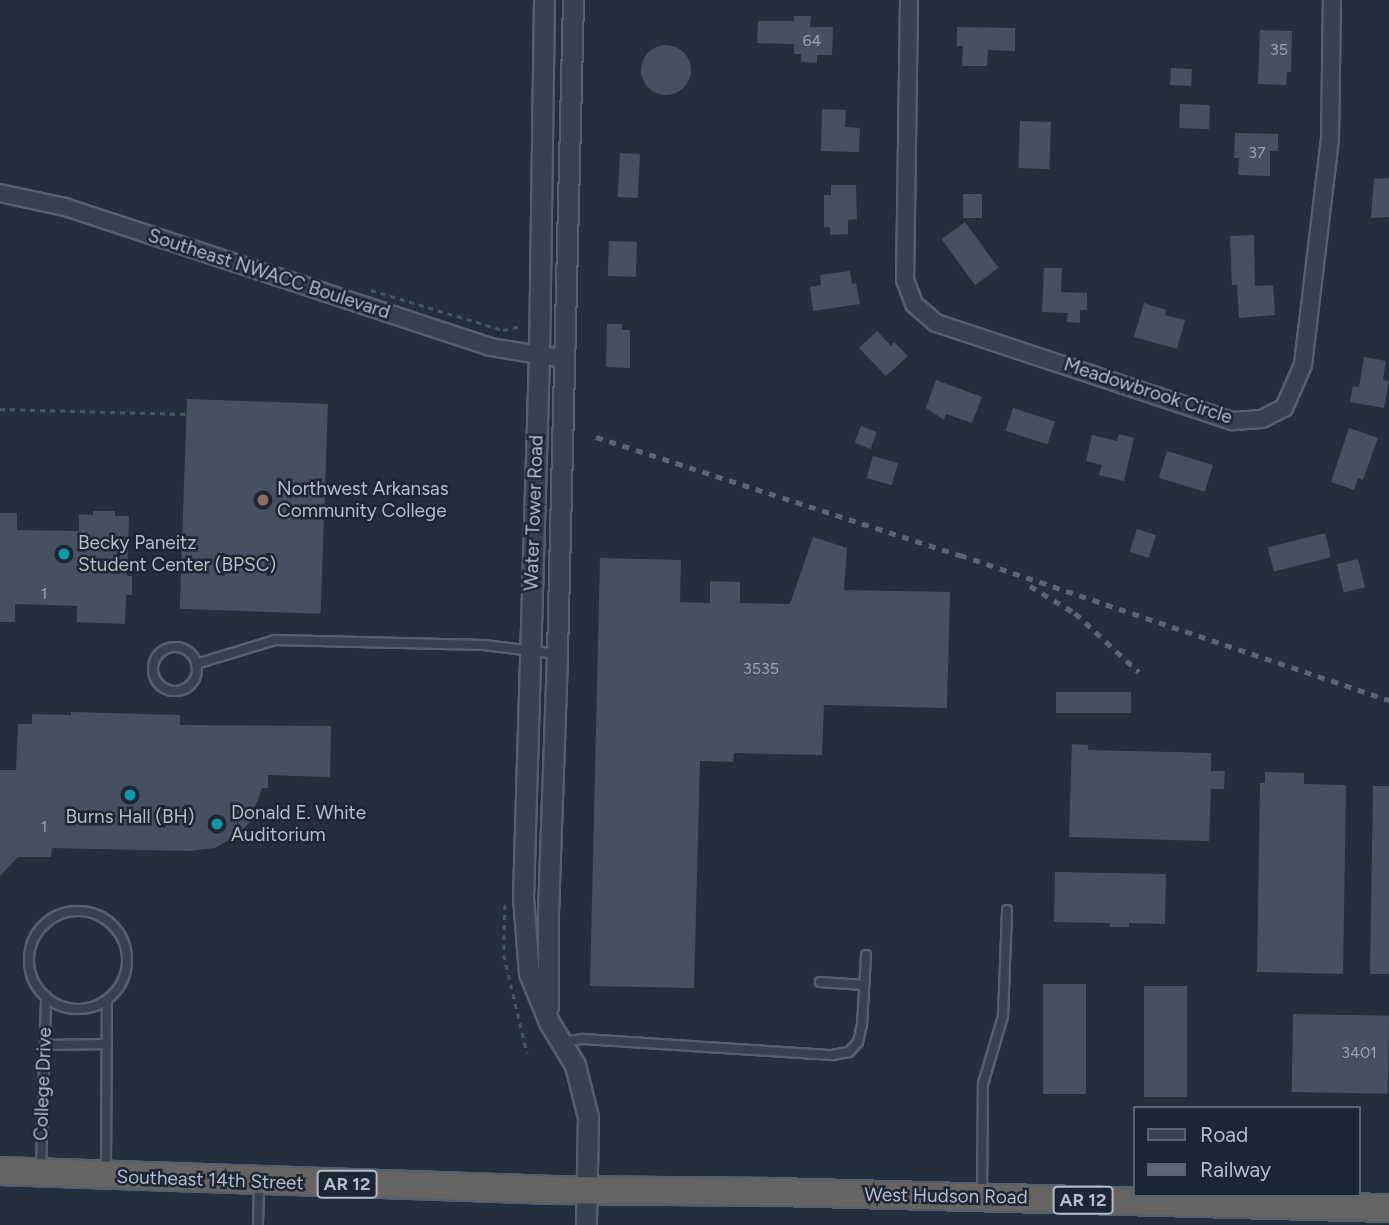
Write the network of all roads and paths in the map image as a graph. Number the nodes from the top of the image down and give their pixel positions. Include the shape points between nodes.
1 (544, 0) edge
2 (573, 0) edge
3 (909, 0) edge
4 (1332, 0) edge
5 (0, 193) edge
6 (538, 355) junction
7 (564, 359) junction
8 (0, 409) edge
9 (187, 414) dead end
10 (529, 652) junction
11 (557, 654) junction
12 (196, 664) junction
13 (1007, 911) dead end
14 (866, 955) dead end
15 (820, 982) dead end
16 (864, 985) junction
17 (46, 997) junction
18 (107, 1001) junction
19 (549, 1022) junction
20 (561, 1042) junction
21 (107, 1044) junction
22 (45, 1045) junction
23 (0, 1171) edge
24 (41, 1172) junction
25 (106, 1176) junction
26 (259, 1181) junction
27 (587, 1191) junction
28 (982, 1197) junction
29 (1389, 1208) edge
30 (258, 1225) edge
31 (586, 1225) edge

1 - 6 street, Water Tower Road
2 - 7 street, Water Tower Road
3 - 4 street, Meadowbrook Circle via 905,280 914,304 936,323 1233,421 1262,419 1284,408 1303,365 1330,140
5 - 6 street, Southeast NWACC Boulevard via 65,207 491,347
6 - 7 street, Southeast NWACC Boulevard
6 - 10 street, Water Tower Road
7 - 11 street, Water Tower Road
8 - 9 path
10 - 11 lane
10 - 12 lane via 484,645 275,640
10 - 19 street, Water Tower Road via 523,897 529,974
11 - 19 street, Water Tower Road via 547,941
12 - 12 lane via 189,652 176,647 162,651 153,670 164,687 178,690 195,678
13 - 28 lane via 1003,1016 983,1084
14 - 16 lane
15 - 16 lane
16 - 20 lane via 862,1025 858,1042 849,1052 832,1055 583,1039
17 - 18 lane, College Drive via 72,1009
17 - 18 lane, College Drive via 30,970 33,940 41,926 54,917 84,911 112,924 127,953 122,982
17 - 22 lane, College Drive
18 - 21 lane, College Drive
19 - 20 street, Water Tower Road
20 - 27 street, Water Tower Road via 575,1065 589,1117
21 - 22 lane
21 - 25 lane, College Drive
22 - 24 lane, College Drive
23 - 24 highway, Southeast 14th Street / AR 12
24 - 25 highway, Southeast 14th Street / AR 12
25 - 26 highway, Southeast 14th Street / AR 12
26 - 27 highway, Southeast 14th Street / AR 12
26 - 30 lane
27 - 28 highway, West Hudson Road / AR 12
27 - 31 street, Water Tower Road
28 - 29 highway, West Hudson Road / AR 12

